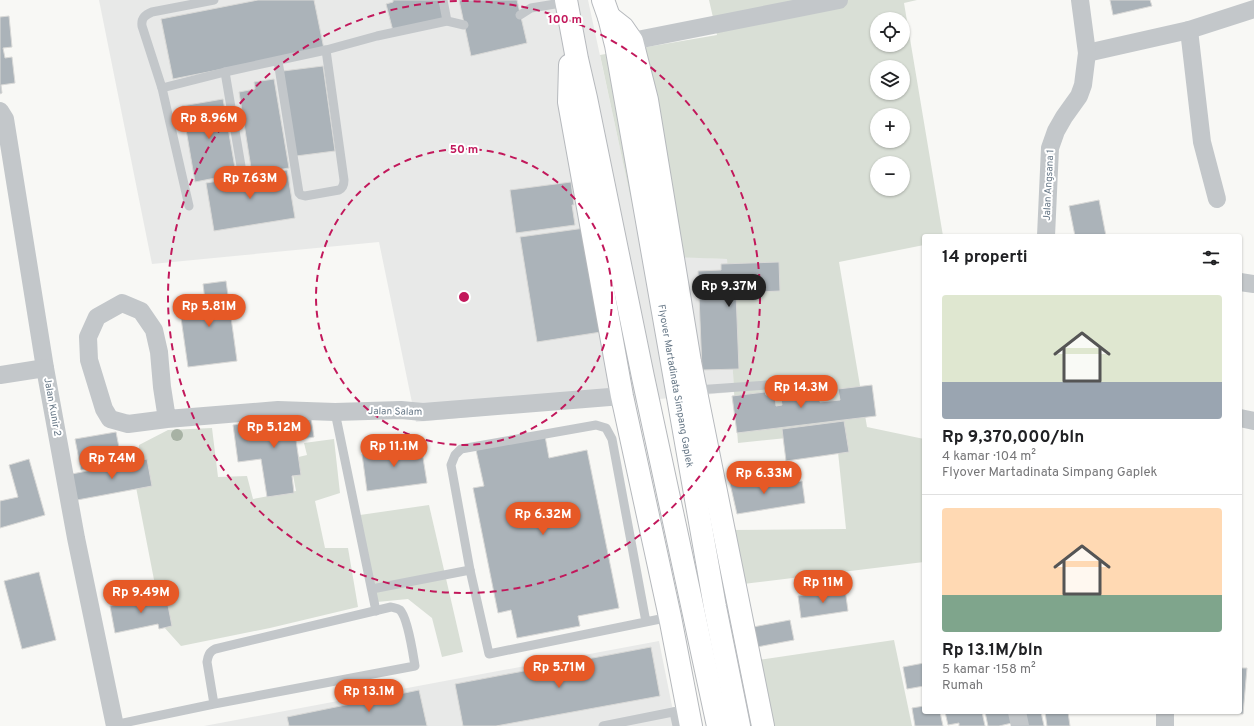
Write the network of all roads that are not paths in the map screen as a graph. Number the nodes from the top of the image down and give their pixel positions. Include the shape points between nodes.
1 (214, 0) edge
2 (443, 0) edge
3 (839, 0) edge
4 (1080, 0) edge
5 (567, 1) edge
6 (606, 8) edge
7 (1254, 9) edge
8 (520, 15) dead end
9 (447, 22) junction
10 (464, 25) dead end
11 (572, 27) junction
12 (1189, 30) junction
13 (624, 43) junction
14 (326, 50) junction
15 (1087, 53) junction
16 (278, 61) junction
17 (225, 72) junction
18 (162, 88) junction
19 (0, 111) edge
20 (241, 166) dead end
21 (1217, 199) dead end
22 (190, 206) dead end
23 (1046, 234) edge
24 (1242, 282) edge
25 (1254, 284) edge
26 (45, 368) junction
27 (0, 375) edge
28 (823, 381) dead end
29 (696, 390) junction
30 (622, 396) junction
31 (335, 412) junction
32 (1242, 418) edge
33 (167, 419) junction
34 (1254, 421) edge
35 (470, 570) junction
36 (372, 590) junction
37 (376, 611) junction
38 (670, 618) junction
39 (646, 622) junction
40 (214, 704) junction
41 (1017, 714) edge
42 (1165, 714) edge
43 (683, 718) edge
44 (114, 725) edge
45 (603, 726) edge
46 (718, 726) edge
47 (739, 726) edge
48 (763, 726) edge
49 (1020, 726) edge
50 (1165, 726) edge

1 - 18 lane via 152,12 143,17 142,26
2 - 9 lane
3 - 13 street
4 - 15 street, Jalan Angsana 1
5 - 8 lane via 531,8
5 - 11 highway
6 - 13 highway
7 - 12 street
9 - 10 lane
9 - 14 lane
11 - 30 highway via 569,102
11 - 46 highway via 643,377
12 - 15 street
12 - 21 street via 1202,142
13 - 29 highway via 647,100
13 - 47 highway, Flyover Martadinata Simpang Gaplek via 715,607
14 - 16 lane
14 - 16 lane via 344,180 344,186 339,190 305,196 299,193
15 - 23 street, Jalan Angsana 1 via 1079,96 1058,126 1050,148
16 - 17 lane
17 - 18 lane
17 - 20 lane
18 - 22 lane
19 - 26 street, Jalan Kunir 2 via 5,119
24 - 25 street
26 - 27 street
26 - 44 street, Jalan Kunir 2
28 - 29 lane
29 - 48 highway
30 - 31 street, Jalan Salam via 423,412
30 - 38 highway
31 - 33 street, Jalan Salam via 278,410
31 - 36 lane
32 - 34 street
33 - 33 street, Jalan Salam via 154,330 141,311 122,303 96,317 88,337 89,360 104,409 110,419 128,424
35 - 36 lane
35 - 39 lane via 489,654
35 - 39 lane via 451,465 455,455 461,449 596,425 606,428 612,439
36 - 37 lane
37 - 40 lane via 215,649 210,652 207,662
37 - 40 lane via 391,607 401,611 415,666
38 - 39 lane
38 - 43 highway
40 - 44 lane
41 - 49 street
42 - 50 street
43 - 45 lane

